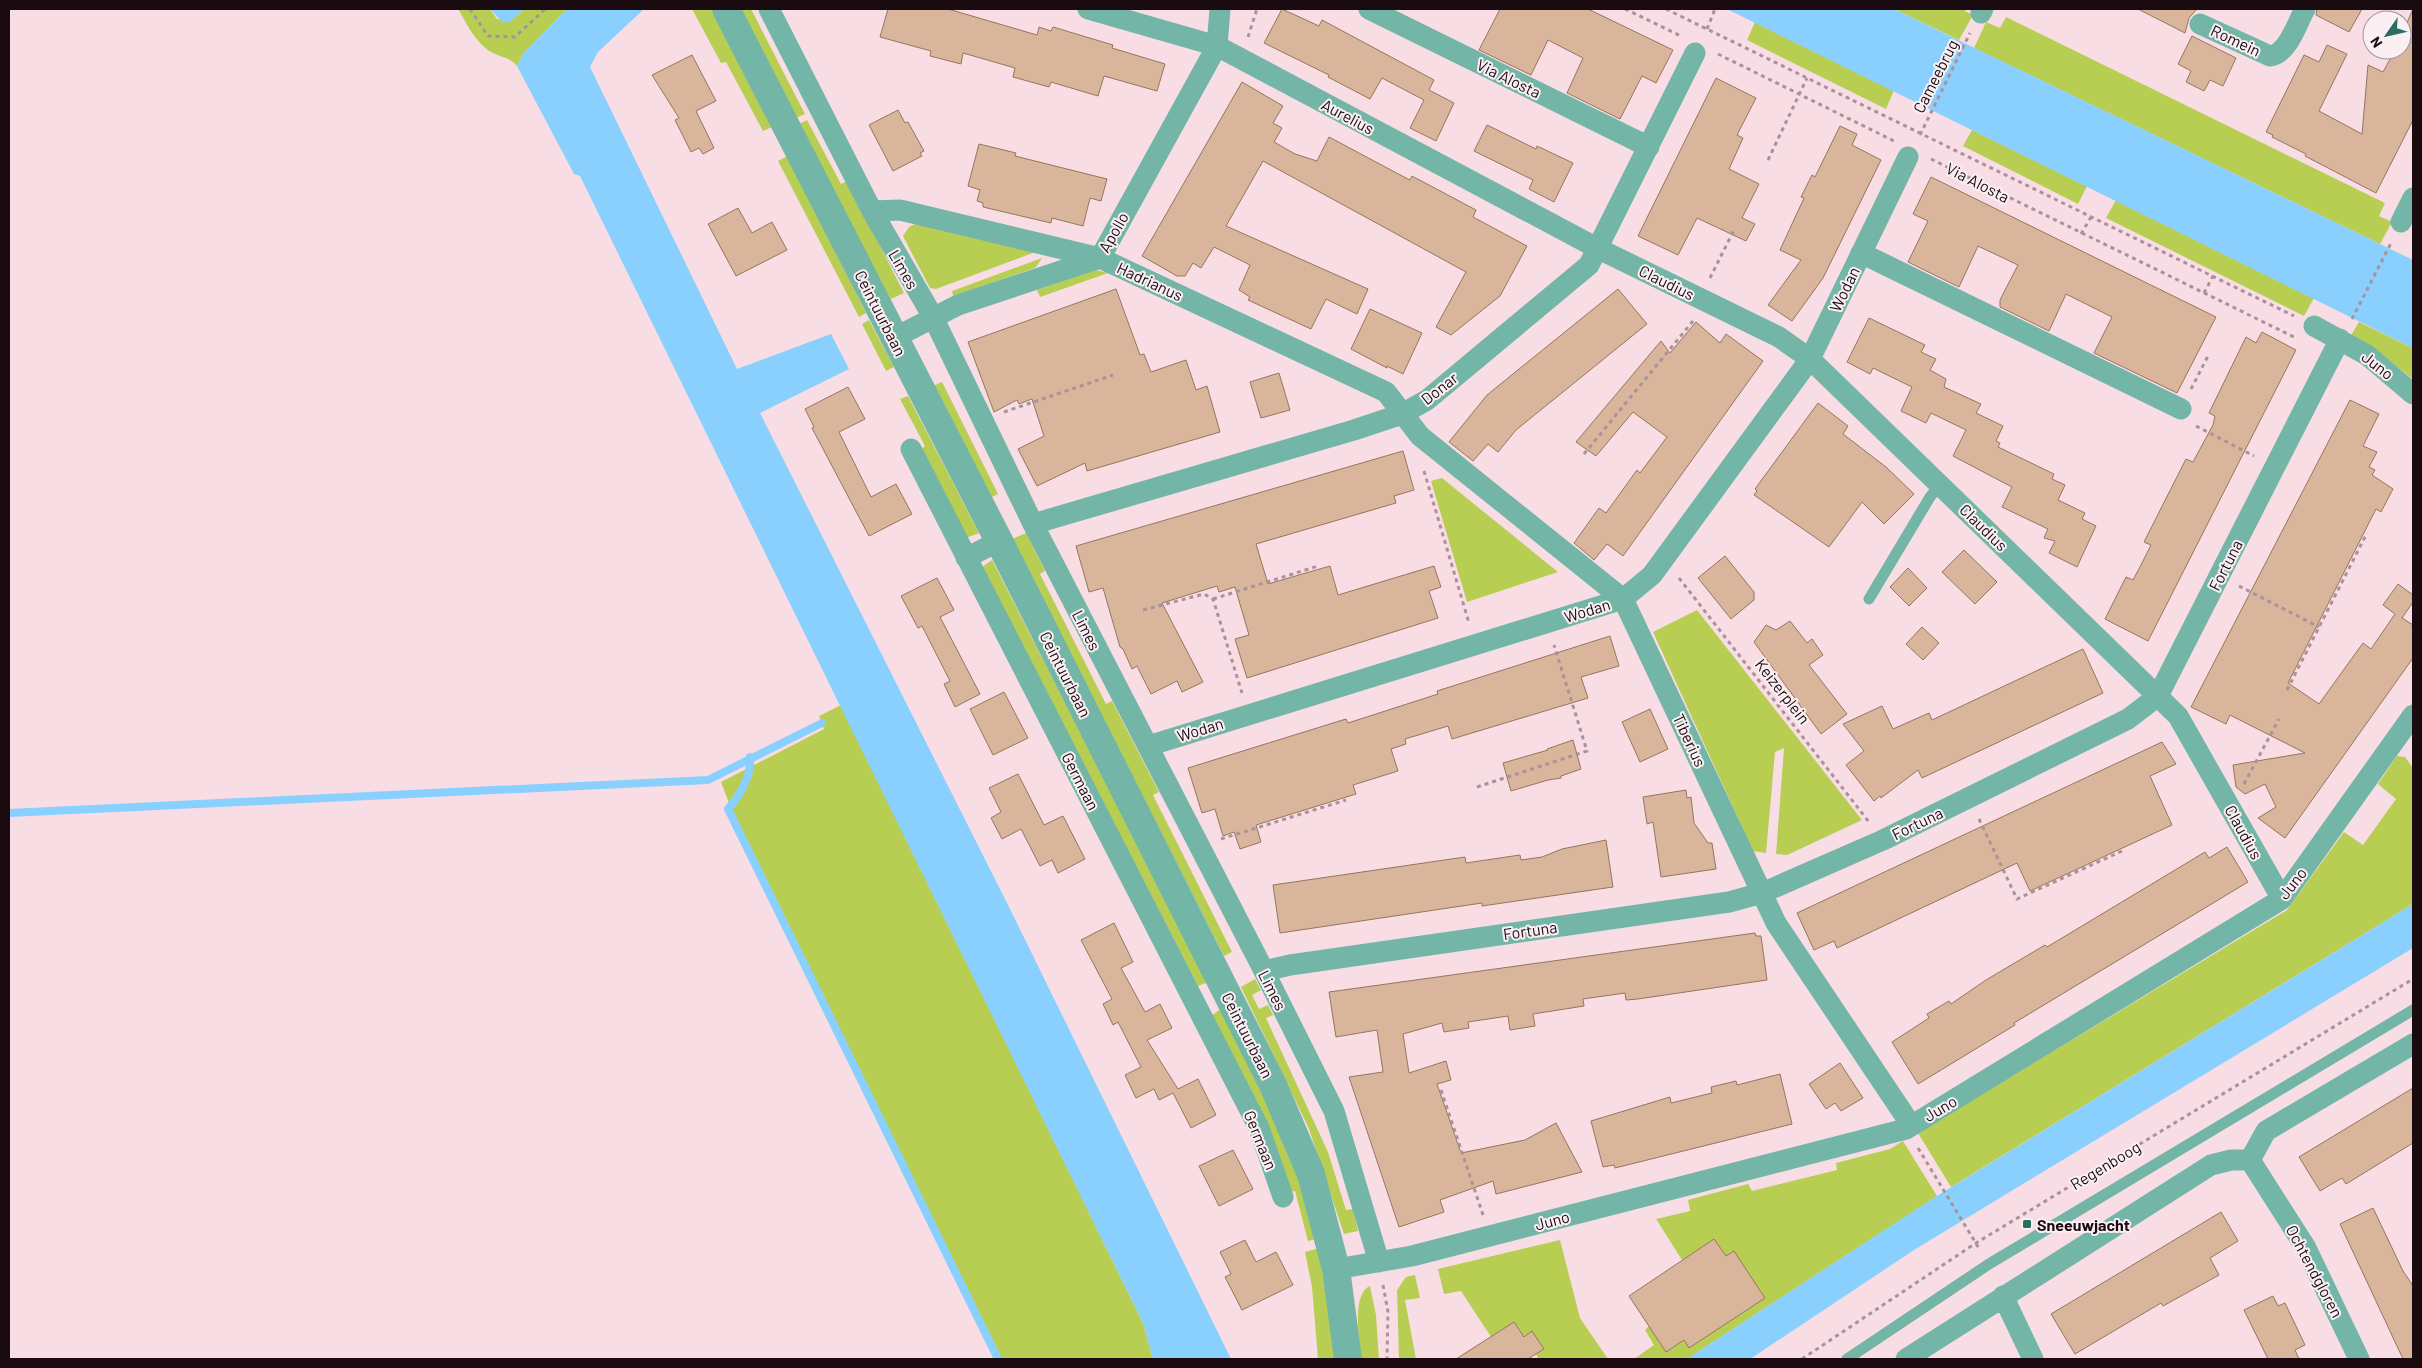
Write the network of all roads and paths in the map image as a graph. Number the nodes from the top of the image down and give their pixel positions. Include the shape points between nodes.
1 (470, 9) edge
2 (545, 9) edge
3 (726, 9) edge
4 (769, 9) edge
5 (1088, 9) edge
6 (1220, 9) edge
7 (1370, 9) edge
8 (1625, 9) edge
9 (1666, 9) edge
10 (1715, 9) edge
11 (2305, 9) edge
12 (1978, 17) edge
13 (2200, 24) dead end
14 (1707, 28) junction
15 (1689, 45) joint
16 (1217, 46) junction
17 (1716, 54) dead end
18 (1807, 78) junction
19 (1799, 95) junction
20 (1920, 133) junction
21 (1649, 147) junction
22 (1902, 149) joint
23 (1930, 158) dead end
24 (1768, 160) dead end
25 (2413, 198) edge
26 (872, 211) junction
27 (2091, 217) junction
28 (2401, 222) dead end
29 (1735, 228) dead end
30 (2082, 234) junction
31 (2391, 242) dead end
32 (1598, 248) junction
33 (1861, 254) junction
34 (1100, 258) junction
35 (2212, 276) junction
36 (2204, 293) junction
37 (1704, 300) junction
38 (933, 317) junction
39 (2351, 321) dead end
40 (2314, 326) joint
41 (894, 338) junction
42 (2336, 347) junction
43 (2208, 356) dead end
44 (1810, 359) junction
45 (1113, 375) dead end
46 (2413, 394) edge
47 (2181, 409) junction
48 (1402, 414) junction
49 (982, 420) junction
50 (1420, 436) junction
51 (911, 449) dead end
52 (1584, 454) dead end
53 (2275, 467) junction
54 (1940, 485) junction
55 (1033, 524) junction
56 (2367, 533) dead end
57 (999, 541) junction
58 (966, 558) junction
59 (1663, 558) junction
60 (1318, 566) dead end
61 (2220, 576) junction
62 (1213, 599) junction
63 (1623, 599) junction
64 (1869, 599) dead end
65 (1143, 610) dead end
66 (1547, 622) junction
67 (2319, 627) junction
68 (1475, 644) junction
69 (2287, 690) dead end
70 (2158, 696) junction
71 (1249, 714) junction
72 (2413, 715) edge
73 (2279, 719) dead end
74 (1148, 746) junction
75 (1477, 787) dead end
76 (1969, 797) junction
77 (1346, 800) dead end
78 (2229, 806) junction
79 (1883, 840) junction
80 (1199, 846) junction
81 (2122, 851) dead end
82 (1762, 893) junction
83 (2282, 899) junction
84 (1264, 971) junction
85 (2413, 979) edge
86 (1226, 990) junction
87 (1196, 1004) junction
88 (2413, 1010) edge
89 (2413, 1044) edge
90 (1442, 1090) dead end
91 (1911, 1125) junction
92 (2250, 1160) junction
93 (1931, 1168) dead end
94 (1283, 1197) dead end
95 (1490, 1236) junction
96 (1976, 1243) junction
97 (1379, 1262) junction
98 (1336, 1269) junction
99 (2003, 1296) junction
100 (1348, 1359) edge
101 (1388, 1359) edge
102 (1802, 1359) edge
103 (1847, 1359) edge
104 (1906, 1359) edge
105 (2033, 1359) edge
106 (2359, 1359) edge

1 - 2 path via 488,36 515,37
3 - 41 street, Ceintuurbaan
4 - 26 street, Limes
5 - 16 street, Aurelius
6 - 16 street, Apollo
7 - 21 street, Via Alosta
8 - 15 path
9 - 14 path, Via Alosta
10 - 14 path
11 - 13 street, Romein via 2283,50 2270,56
12 - 20 path, Cameebrug
14 - 18 path, Via Alosta
15 - 21 street, Donar
16 - 32 street, Aurelius
16 - 34 street, Apollo
17 - 19 path
18 - 19 path
18 - 20 path, Via Alosta
19 - 22 path
19 - 24 path
20 - 27 path, Via Alosta
21 - 32 street, Donar
22 - 33 street, Wodan
23 - 30 path, Via Alosta
25 - 28 street
26 - 34 street, Hadrianus via 900,210
26 - 38 street, Limes
27 - 30 path
27 - 35 path, Via Alosta
29 - 37 path
30 - 36 path, Via Alosta
31 - 39 path
32 - 37 street, Claudius
32 - 48 street, Donar via 1588,266 1427,400
33 - 44 street, Wodan
33 - 47 street, Wodan
34 - 38 street, Apollo via 958,304
34 - 48 street, Hadrianus via 1386,392
35 - 36 path
35 - 40 path, Via Alosta
36 - 42 path, Via Alosta
37 - 44 street, Claudius via 1779,337
37 - 52 path
38 - 41 street, Apollo
38 - 49 street, Limes
40 - 42 street
41 - 57 street, Ceintuurbaan
42 - 46 street, Juno via 2367,355
42 - 53 street, Fortuna
43 - 47 path
44 - 54 street, Claudius
44 - 59 street, Wodan
45 - 49 path
47 - 53 path via 2177,416
48 - 50 street, Tiberius
48 - 55 street, Donar
49 - 55 street, Limes
50 - 63 street, Tiberius
50 - 68 path via 1421,460
51 - 58 street, Germaan
53 - 61 street, Fortuna
54 - 64 lane
54 - 70 street, Claudius
55 - 74 street, Limes
56 - 67 path
57 - 58 street
57 - 86 street, Ceintuurbaan
58 - 87 street, Germaan
59 - 63 street, Wodan via 1652,575
59 - 79 path, Keizerplein
60 - 62 path
61 - 67 path
61 - 70 street, Fortuna
62 - 65 path via 1204,594
62 - 71 path
63 - 66 street, Wodan
63 - 82 street, Tiberius
66 - 68 street, Wodan
66 - 75 path via 1587,751
67 - 69 path
68 - 71 street, Wodan
70 - 76 street, Fortuna via 2128,719
70 - 78 street, Claudius via 2178,716
71 - 74 street, Wodan
72 - 83 street, Juno
73 - 78 path
74 - 80 street, Limes
76 - 79 street, Fortuna
76 - 81 path via 2016,899
77 - 80 path
78 - 83 street, Claudius
79 - 82 street, Fortuna
80 - 84 street, Limes
82 - 84 street, Fortuna via 1729,902
82 - 91 street, Tiberius via 1776,923
83 - 91 street, Juno
84 - 97 street, Limes via 1334,1110
85 - 96 path, Regenboog
86 - 87 street
86 - 98 street, Ceintuurbaan via 1274,1085 1311,1174
87 - 94 street, Germaan via 1259,1128
88 - 103 lane, Regenboog via 1989,1264
89 - 92 street via 2266,1131
90 - 95 path
91 - 95 street, Juno via 1906,1129
92 - 99 street via 2211,1165
92 - 106 street, Ochtendgloren via 2306,1248
93 - 96 path
95 - 97 street, Juno
96 - 102 path, Regenboog
97 - 98 street, Juno
97 - 101 path via 1388,1312
98 - 100 street, Ceintuurbaan
99 - 104 street
99 - 105 street

